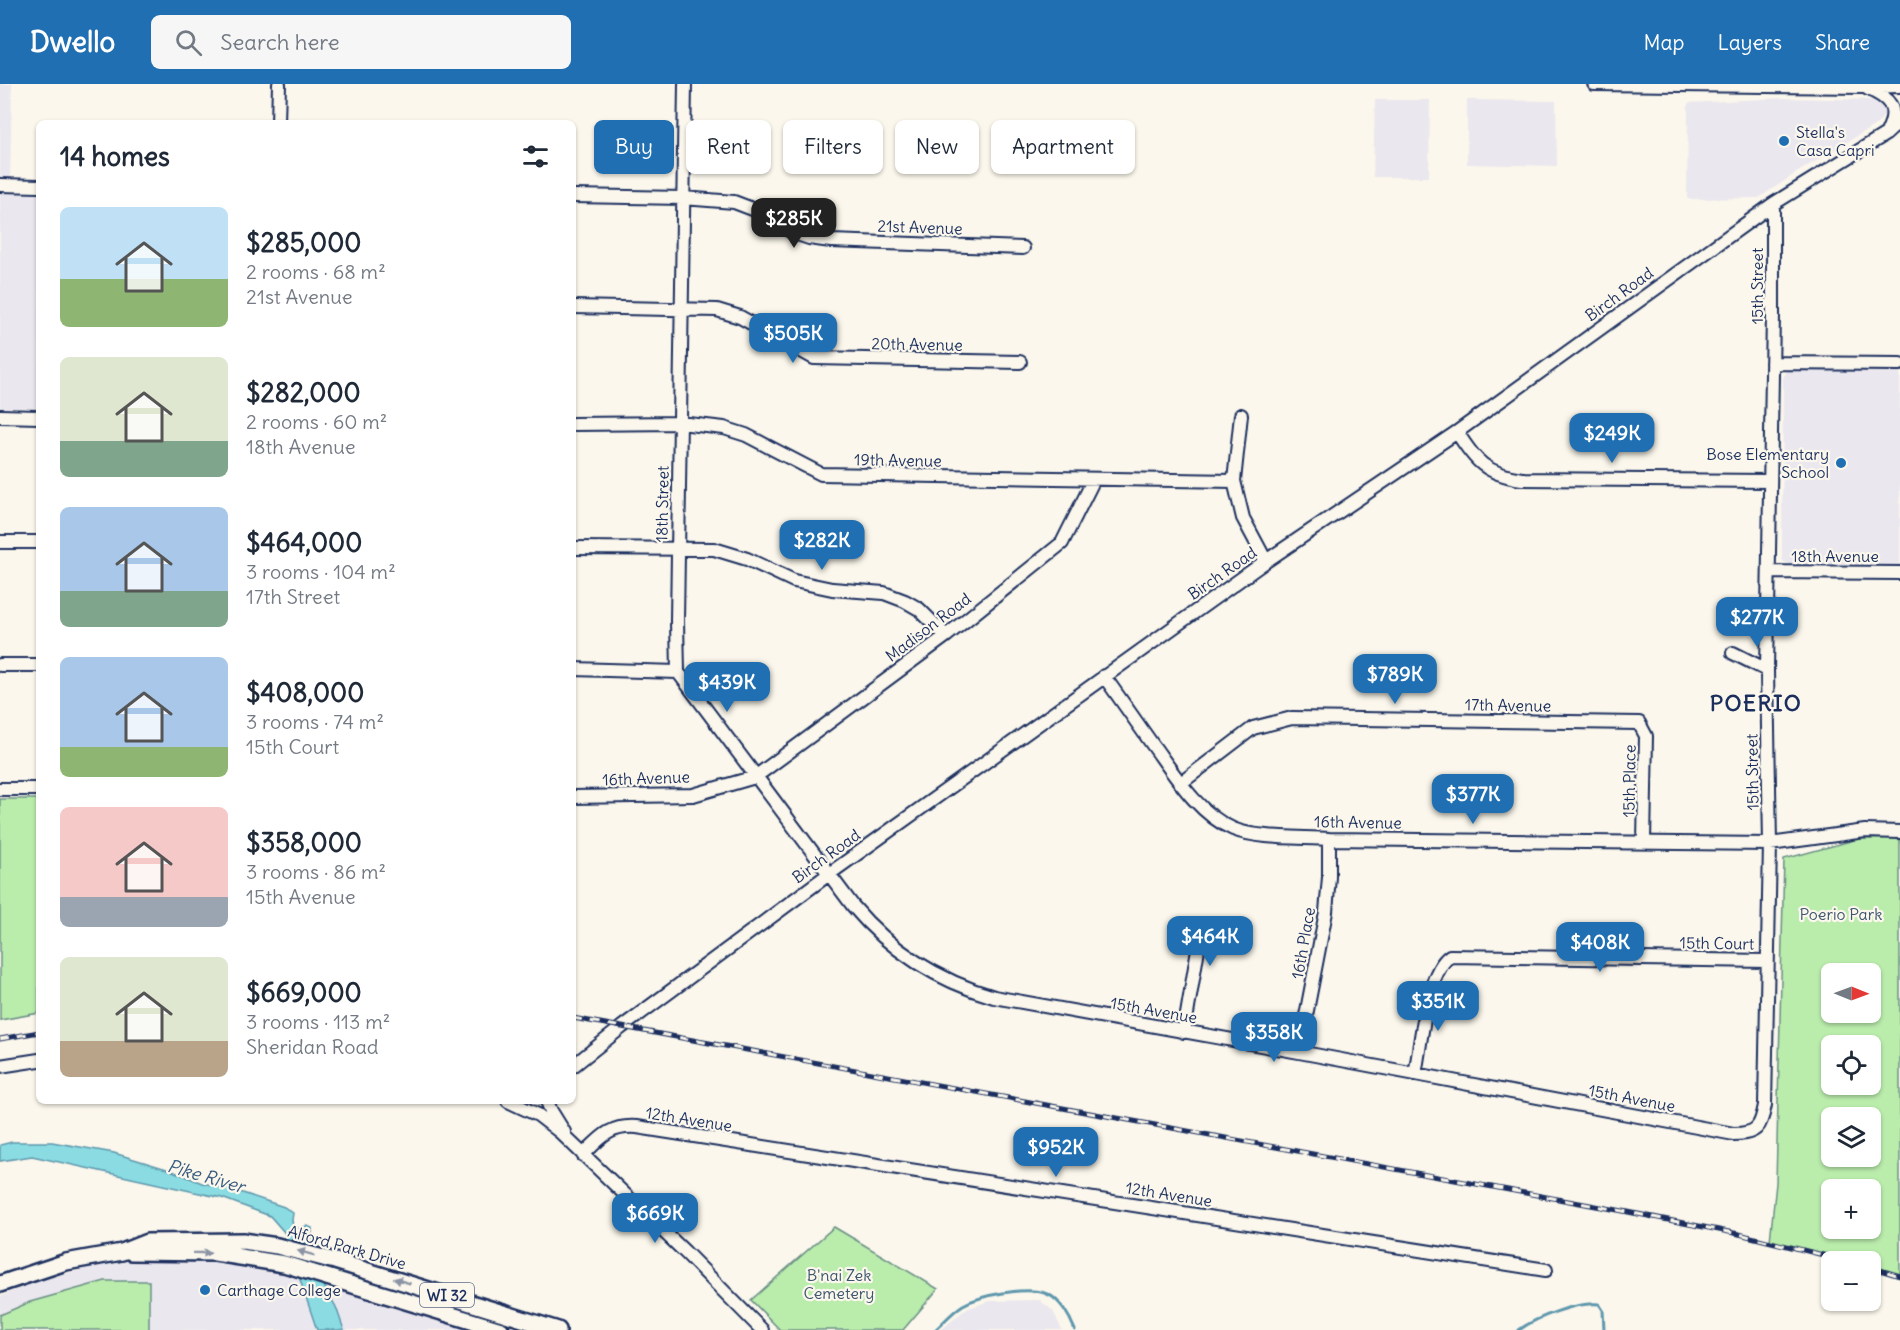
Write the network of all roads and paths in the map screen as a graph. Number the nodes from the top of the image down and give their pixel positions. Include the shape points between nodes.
1 (279, 84) edge
2 (685, 84) edge
3 (1594, 84) edge
4 (1900, 86) edge
5 (1863, 87) junction
6 (278, 120) edge
7 (1900, 121) edge
8 (1886, 134) junction
9 (0, 185) edge
10 (36, 186) edge
11 (576, 196) edge
12 (683, 198) junction
13 (1773, 204) junction
14 (1023, 248) dead end
15 (576, 307) edge
16 (682, 308) junction
17 (1020, 362) dead end
18 (1772, 363) junction
19 (1900, 364) edge
20 (1241, 415) dead end
21 (0, 416) edge
22 (36, 417) edge
23 (680, 423) junction
24 (576, 424) edge
25 (1457, 432) junction
26 (1094, 479) junction
27 (1234, 481) junction
28 (1770, 481) junction
29 (0, 542) edge
30 (36, 542) edge
31 (576, 548) edge
32 (678, 549) junction
33 (1266, 561) junction
34 (1770, 572) junction
35 (1900, 573) edge
36 (946, 636) junction
37 (1733, 653) dead end
38 (0, 664) edge
39 (36, 665) edge
40 (576, 669) edge
41 (1767, 670) junction
42 (678, 672) junction
43 (1104, 676) junction
44 (1638, 723) joint
45 (755, 777) junction
46 (1180, 783) junction
47 (0, 789) edge
48 (36, 789) edge
49 (576, 797) edge
50 (1900, 832) edge
51 (1329, 839) junction
52 (1644, 842) junction
53 (1770, 844) junction
54 (829, 874) junction
55 (1177, 938) dead end
56 (1766, 961) junction
57 (1184, 1032) junction
58 (1299, 1052) junction
59 (36, 1060) edge
60 (576, 1064) edge
61 (0, 1066) edge
62 (1415, 1074) junction
63 (549, 1104) edge
64 (534, 1106) edge
65 (1761, 1124) joint
66 (567, 1139) junction
67 (583, 1155) junction
68 (122, 1251) junction
69 (1546, 1270) dead end
70 (0, 1284) edge
71 (501, 1330) edge
72 (558, 1330) edge
73 (762, 1330) edge

1 - 6 street
2 - 12 street, 18th Street
3 - 5 street
4 - 5 street
5 - 8 street via 1880,94 1890,104 1893,116
7 - 8 street, Birch Road
8 - 13 street, Birch Road
9 - 10 street
11 - 12 street, 21st Avenue
12 - 14 street, 21st Avenue via 734,202 809,238
12 - 16 street, 18th Street
13 - 18 street, 15th Street
13 - 25 street, Birch Road
15 - 16 street, 20th Avenue
16 - 17 street, 20th Avenue via 740,316 814,358
16 - 23 street, 18th Street
18 - 19 street
18 - 28 street, 15th Street
20 - 27 street
21 - 22 street
23 - 24 street, 19th Avenue
23 - 26 street, 19th Avenue via 746,435 821,474
23 - 32 street, 18th Street
25 - 28 street via 1482,465 1504,477
25 - 33 street, Birch Road
26 - 27 street, 19th Avenue
26 - 36 street, Madison Road via 1062,543
27 - 33 street via 1243,519
28 - 34 street, 15th Street
29 - 30 street
31 - 32 street
32 - 36 street via 714,549 794,581 884,593 919,609
32 - 42 street, 18th Street
33 - 43 street, Birch Road
34 - 35 street, 18th Avenue
34 - 41 street, 15th Street
36 - 45 street, Madison Road
37 - 41 street
38 - 39 street
40 - 42 street
41 - 53 street, 15th Street
42 - 45 street
43 - 46 street, 16th Avenue
43 - 54 street, Birch Road
44 - 46 street, 17th Avenue via 1292,718 1253,728
44 - 52 street, 15th Place via 1646,736
45 - 49 street, 16th Avenue via 693,795
45 - 54 street
46 - 51 street, 16th Avenue via 1216,820 1235,830
47 - 48 street
50 - 53 street, 16th Avenue via 1865,831
51 - 52 street, 16th Avenue
51 - 58 street, 16th Place via 1326,912
52 - 53 street, 16th Avenue
53 - 56 street, 15th Street
54 - 57 street, 15th Avenue via 880,936 949,980 994,997
54 - 60 street, Birch Road
55 - 57 street via 1199,943
56 - 62 street, 15th Court via 1450,956 1443,961 1432,984
56 - 65 street, 15th Street via 1765,1105
57 - 58 street, 15th Avenue
58 - 62 street, 15th Avenue
59 - 61 street
62 - 65 street, 15th Avenue via 1734,1134 1752,1132
63 - 66 street
64 - 66 street
66 - 67 street
67 - 69 street, 12th Avenue via 611,1130 637,1127
67 - 73 street
68 - 70 main road, Alford Park Drive / WI 32 via 66,1262
68 -> 71 main road, Alford Park Drive / WI 32 via 215,1253 284,1264
72 -> 68 main road, Alford Park Drive / WI 32 via 277,1246 182,1240 147,1242

